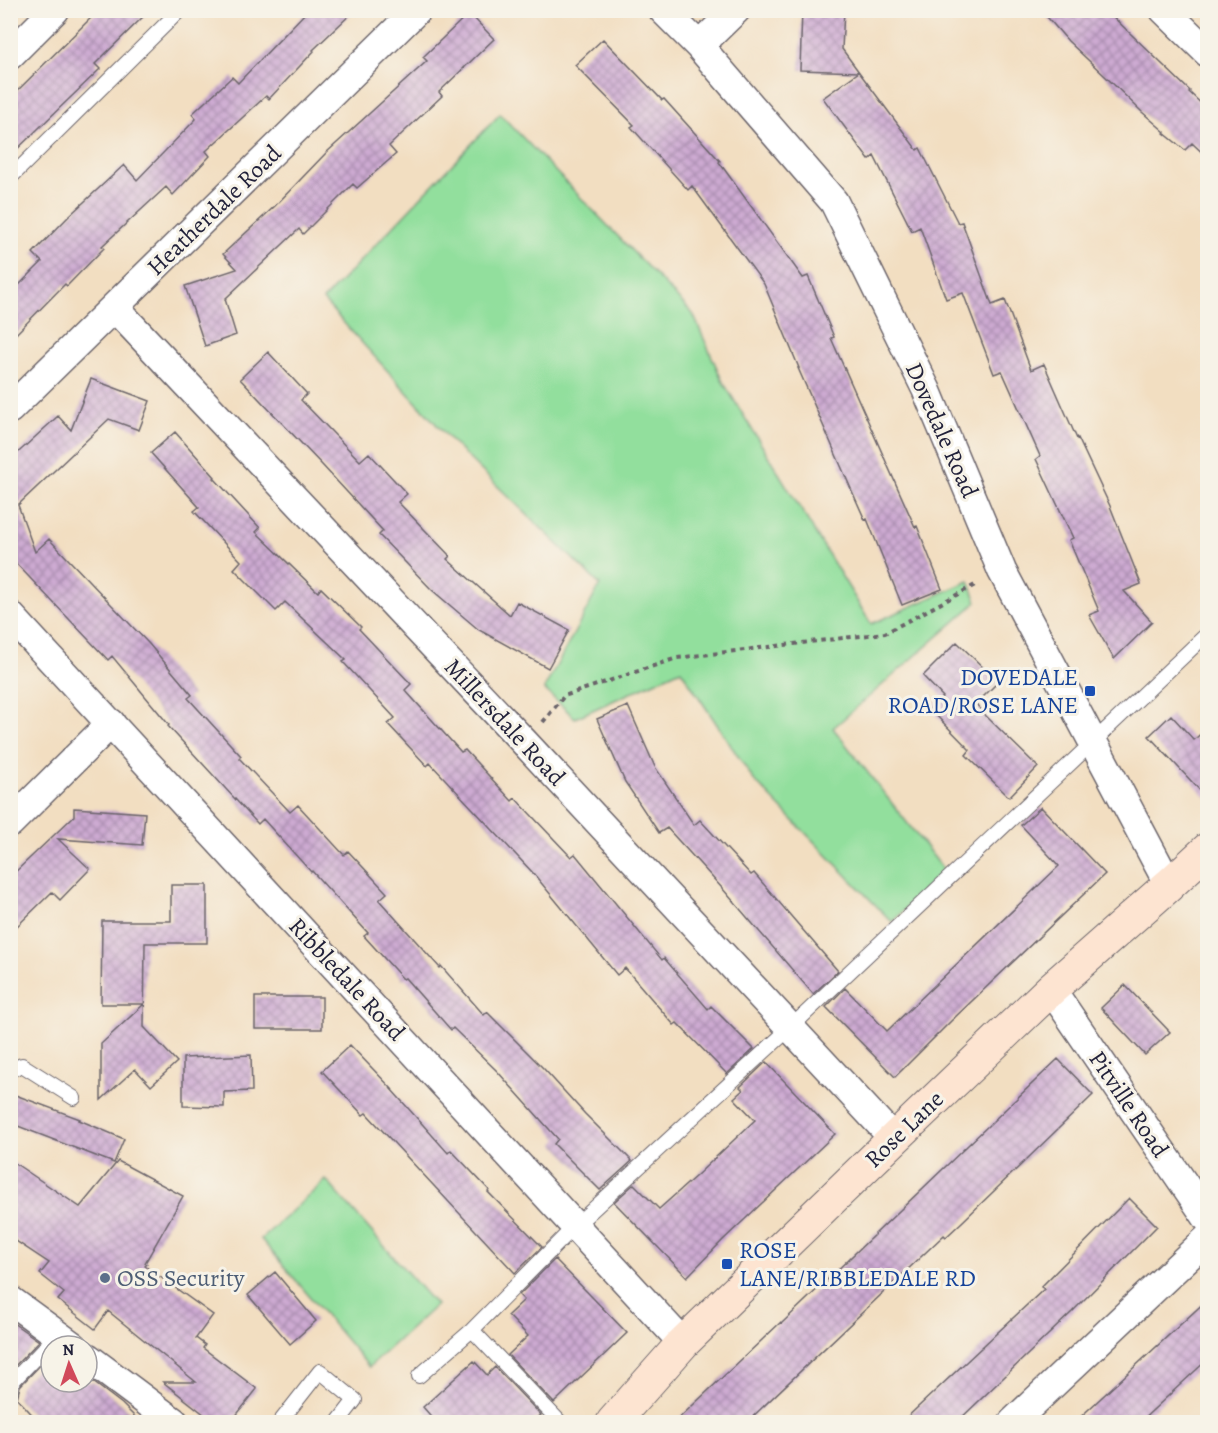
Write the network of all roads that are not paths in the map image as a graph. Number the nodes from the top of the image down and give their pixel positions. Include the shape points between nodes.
1 (55, 10) edge
2 (180, 10) edge
3 (417, 10) edge
4 (663, 10) edge
5 (736, 10) edge
6 (1164, 10) edge
7 (699, 46) junction
8 (1208, 53) edge
9 (10, 55) edge
10 (10, 178) edge
11 (114, 307) junction
12 (10, 409) edge
13 (10, 615) edge
14 (1208, 633) edge
15 (111, 723) junction
16 (1094, 742) junction
17 (10, 823) edge
18 (1208, 849) edge
19 (1169, 885) junction
20 (1052, 989) junction
21 (790, 1028) junction
22 (10, 1070) edge
23 (74, 1098) dead end
24 (894, 1139) junction
25 (1208, 1219) edge
26 (574, 1226) junction
27 (1208, 1238) edge
28 (10, 1300) edge
29 (472, 1330) junction
30 (57, 1334) edge
31 (683, 1343) junction
32 (39, 1362) edge
33 (99, 1365) edge
34 (419, 1376) dead end
35 (11, 1386) edge
36 (174, 1422) edge
37 (280, 1422) edge
38 (338, 1422) edge
39 (560, 1422) edge
40 (613, 1422) edge
41 (1012, 1422) edge

1 - 9 street
2 - 10 lane
3 - 11 street, Heatherdale Road
4 - 7 street, Dovedale Road
5 - 7 street
6 - 8 street
7 - 16 street, Dovedale Road via 834,202 926,389 1002,571
11 - 12 street, Heatherdale Road
11 - 21 street, Millersdale Road
13 - 15 street, Ribbledale Road
14 - 16 lane
15 - 17 street
15 - 26 street, Ribbledale Road
16 - 19 street, Dovedale Road
16 - 21 lane
18 - 19 street, Rose Lane
19 - 20 street, Rose Lane
20 - 24 street, Rose Lane
20 - 25 street, Pitville Road
21 - 24 street, Millersdale Road
21 - 26 lane
22 - 23 lane via 22,1065
24 - 31 street, Rose Lane
26 - 29 lane
26 - 31 street, Ribbledale Road
27 - 41 street
28 - 30 street
29 - 34 lane
29 - 39 lane
31 - 40 street, Rose Lane
32 - 35 lane
33 - 36 street
37 - 38 lane via 320,1371 355,1400

